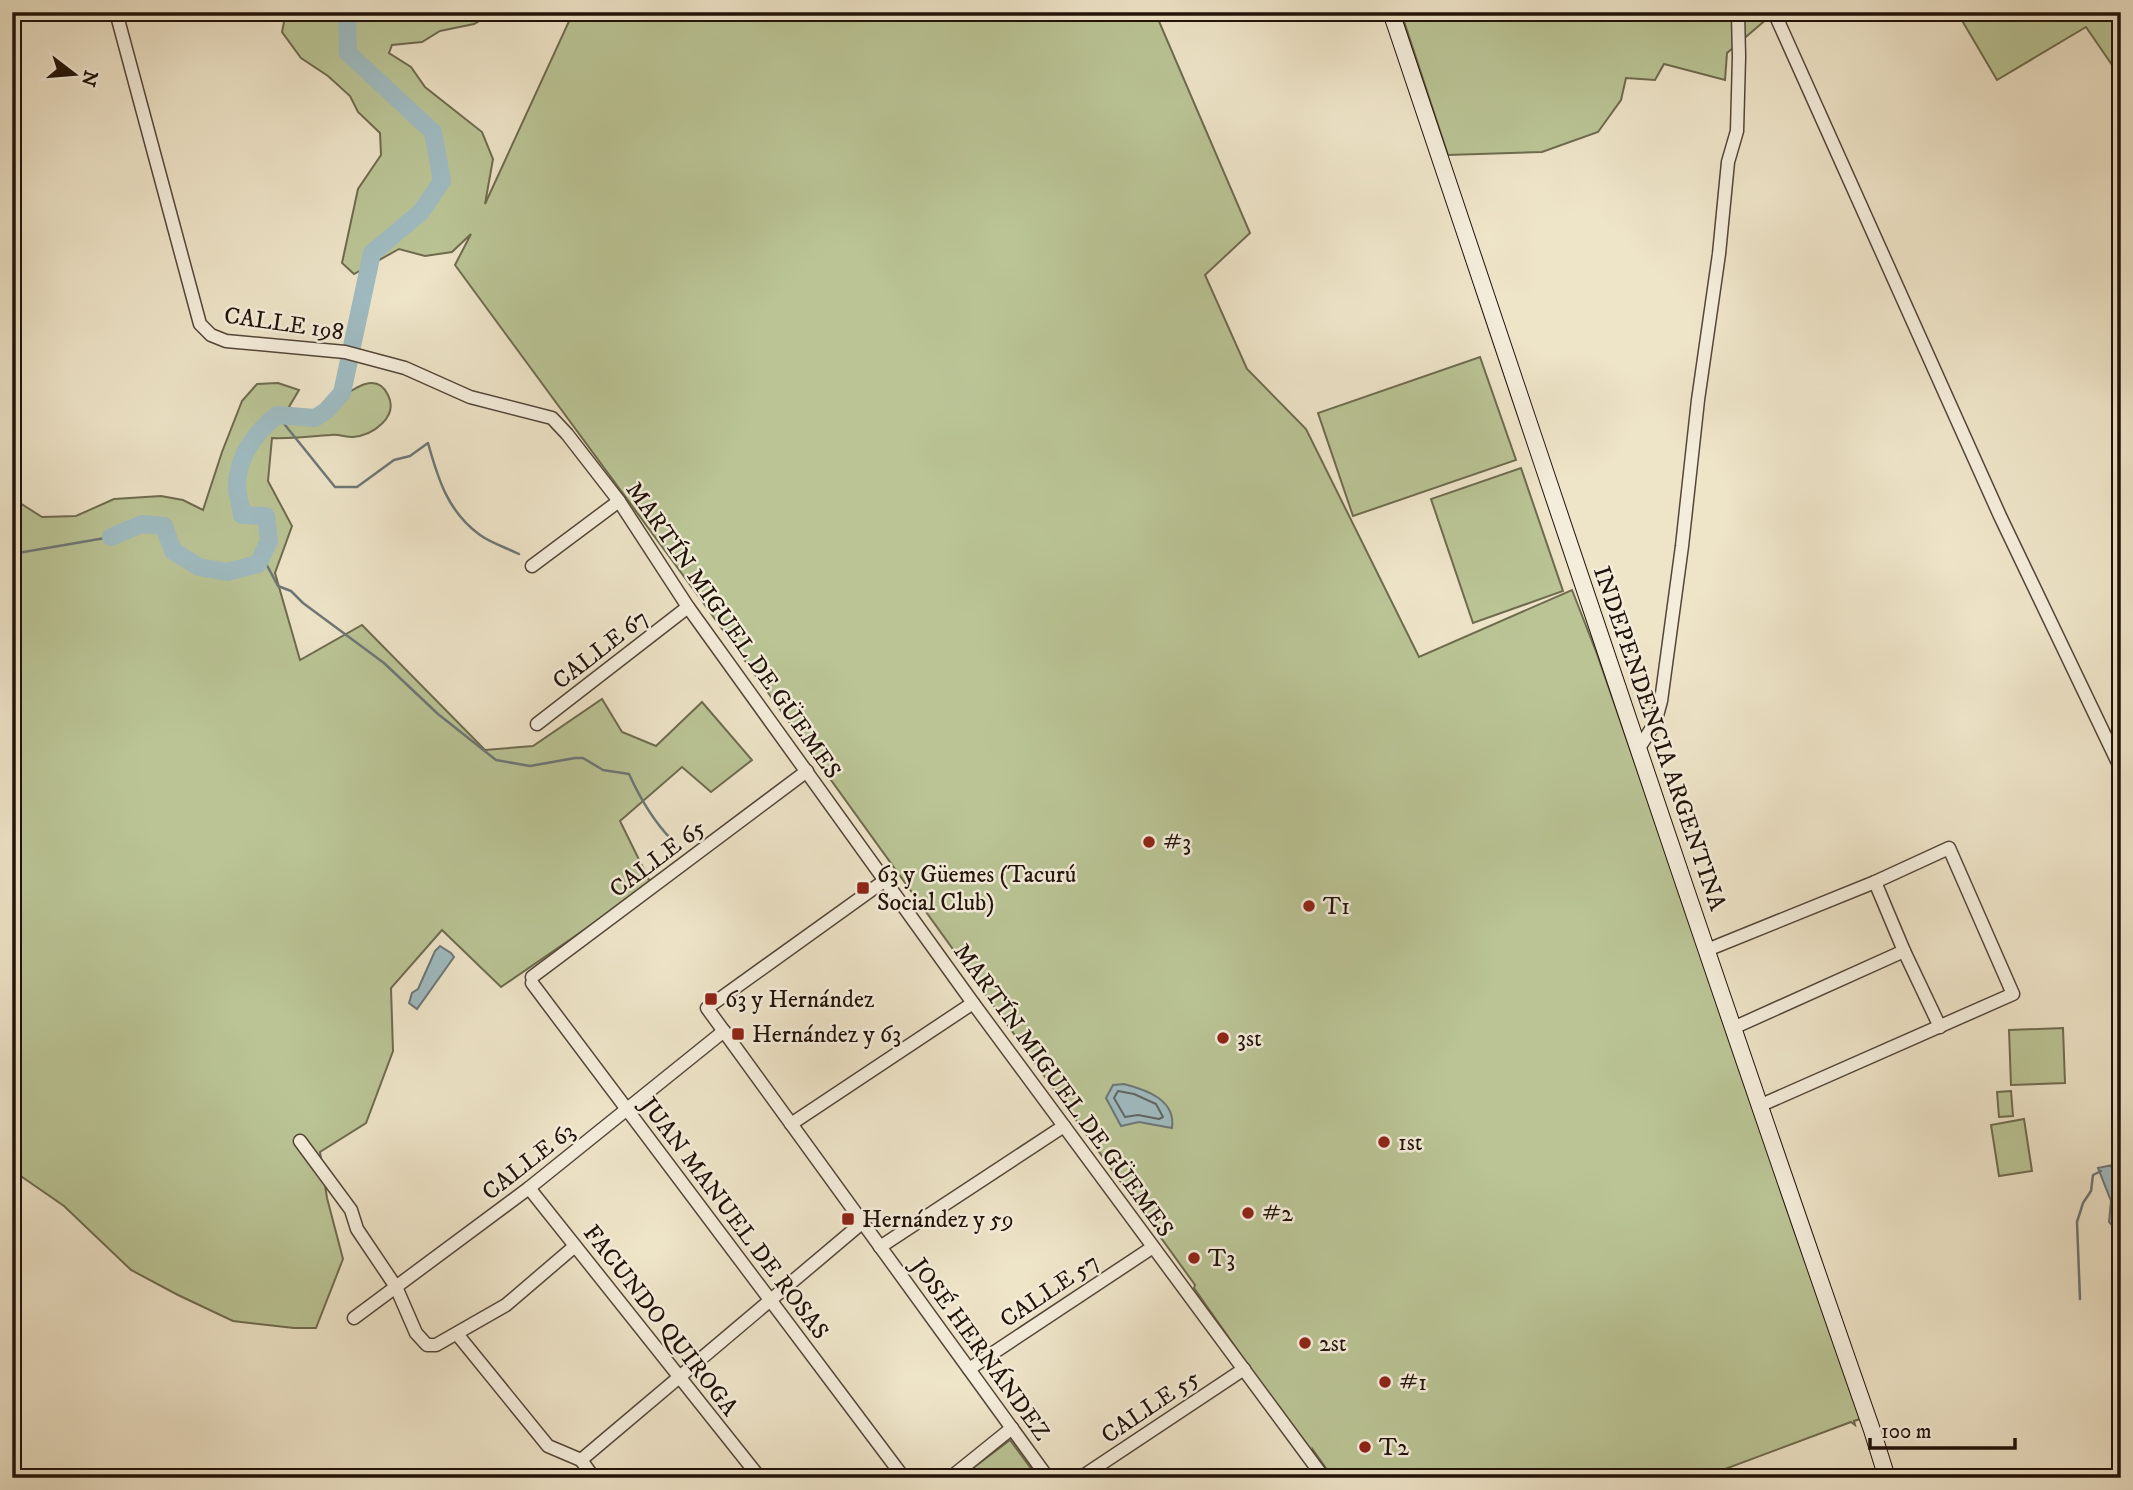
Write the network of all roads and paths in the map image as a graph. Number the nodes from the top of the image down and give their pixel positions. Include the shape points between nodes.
1 (116, 12) edge
2 (1391, 12) edge
3 (1738, 12) edge
4 (1773, 12) edge
5 (552, 418) joint
6 (619, 501) junction
7 (532, 566) dead end
8 (688, 607) junction
9 (537, 724) dead end
10 (1639, 748) junction
11 (2121, 769) edge
12 (807, 771) junction
13 (884, 881) junction
14 (1875, 881) junction
15 (1707, 950) junction
16 (1904, 951) junction
17 (532, 980) joint
18 (973, 1003) junction
19 (1940, 1027) junction
20 (1733, 1028) junction
21 (724, 1031) junction
22 (1759, 1106) junction
23 (627, 1110) junction
24 (791, 1124) junction
25 (1064, 1126) junction
26 (300, 1141) dead end
27 (529, 1188) junction
28 (863, 1222) junction
29 (575, 1246) junction
30 (880, 1247) junction
31 (1153, 1247) junction
32 (396, 1287) junction
33 (770, 1299) junction
34 (354, 1318) dead end
35 (457, 1334) junction
36 (969, 1369) junction
37 (1244, 1369) junction
38 (680, 1378) junction
39 (1012, 1428) junction
40 (581, 1460) junction
41 (594, 1478) edge
42 (760, 1478) edge
43 (905, 1478) edge
44 (950, 1478) edge
45 (1048, 1478) edge
46 (1080, 1478) edge
47 (1324, 1478) edge
48 (1887, 1478) edge

1 - 5 street, CALLE 198 via 200,324 211,335 226,341 364,356 405,368 470,397
2 - 10 main road, INDEPENDENCIA ARGENTINA
3 - 10 street via 1737,131 1728,162 1682,546 1661,701 1655,723
4 - 11 street via 2000,516
5 - 6 street, MARTÍN MIGUEL DE GÜEMES
6 - 7 street
6 - 8 street, MARTÍN MIGUEL DE GÜEMES
8 - 9 street, CALLE 67
8 - 12 street, MARTÍN MIGUEL DE GÜEMES
10 - 15 main road, INDEPENDENCIA ARGENTINA
12 - 13 street, MARTÍN MIGUEL DE GÜEMES
12 - 17 street, CALLE 65
13 - 18 street, MARTÍN MIGUEL DE GÜEMES
13 - 21 street, JOSÉ HERNÁNDEZ via 708,1007
14 - 15 street
14 - 16 street
14 - 19 street via 1949,848 2013,994
15 - 20 main road, INDEPENDENCIA ARGENTINA
16 - 19 street
16 - 20 street
17 - 23 street, JUAN MANUEL DE ROSAS
18 - 24 street
18 - 25 street, MARTÍN MIGUEL DE GÜEMES
19 - 22 street
20 - 22 main road, INDEPENDENCIA ARGENTINA
21 - 23 street, CALLE 63
21 - 24 street, JOSÉ HERNÁNDEZ
22 - 48 main road, INDEPENDENCIA ARGENTINA
23 - 27 street, CALLE 63
23 - 33 street, JUAN MANUEL DE ROSAS
24 - 28 street, JOSÉ HERNÁNDEZ
25 - 30 street
25 - 31 street, MARTÍN MIGUEL DE GÜEMES
26 - 32 street via 351,1210 357,1229
27 - 29 street, FACUNDO QUIROGA
27 - 32 street, CALLE 63
28 - 30 street, JOSÉ HERNÁNDEZ
28 - 33 street
29 - 35 street via 506,1305
29 - 38 street, FACUNDO QUIROGA
30 - 36 street, JOSÉ HERNÁNDEZ
31 - 36 street, CALLE 57
31 - 37 street, MARTÍN MIGUEL DE GÜEMES
32 - 34 street, CALLE 63
32 - 35 street via 416,1333 427,1345
33 - 38 street
33 - 43 street, JUAN MANUEL DE ROSAS
35 - 40 street via 548,1446
36 - 39 street, JOSÉ HERNÁNDEZ
37 - 46 street, CALLE 55
37 - 47 street, MARTÍN MIGUEL DE GÜEMES
38 - 40 street
38 - 42 street, FACUNDO QUIROGA
39 - 44 street
39 - 45 street, JOSÉ HERNÁNDEZ
40 - 41 street

